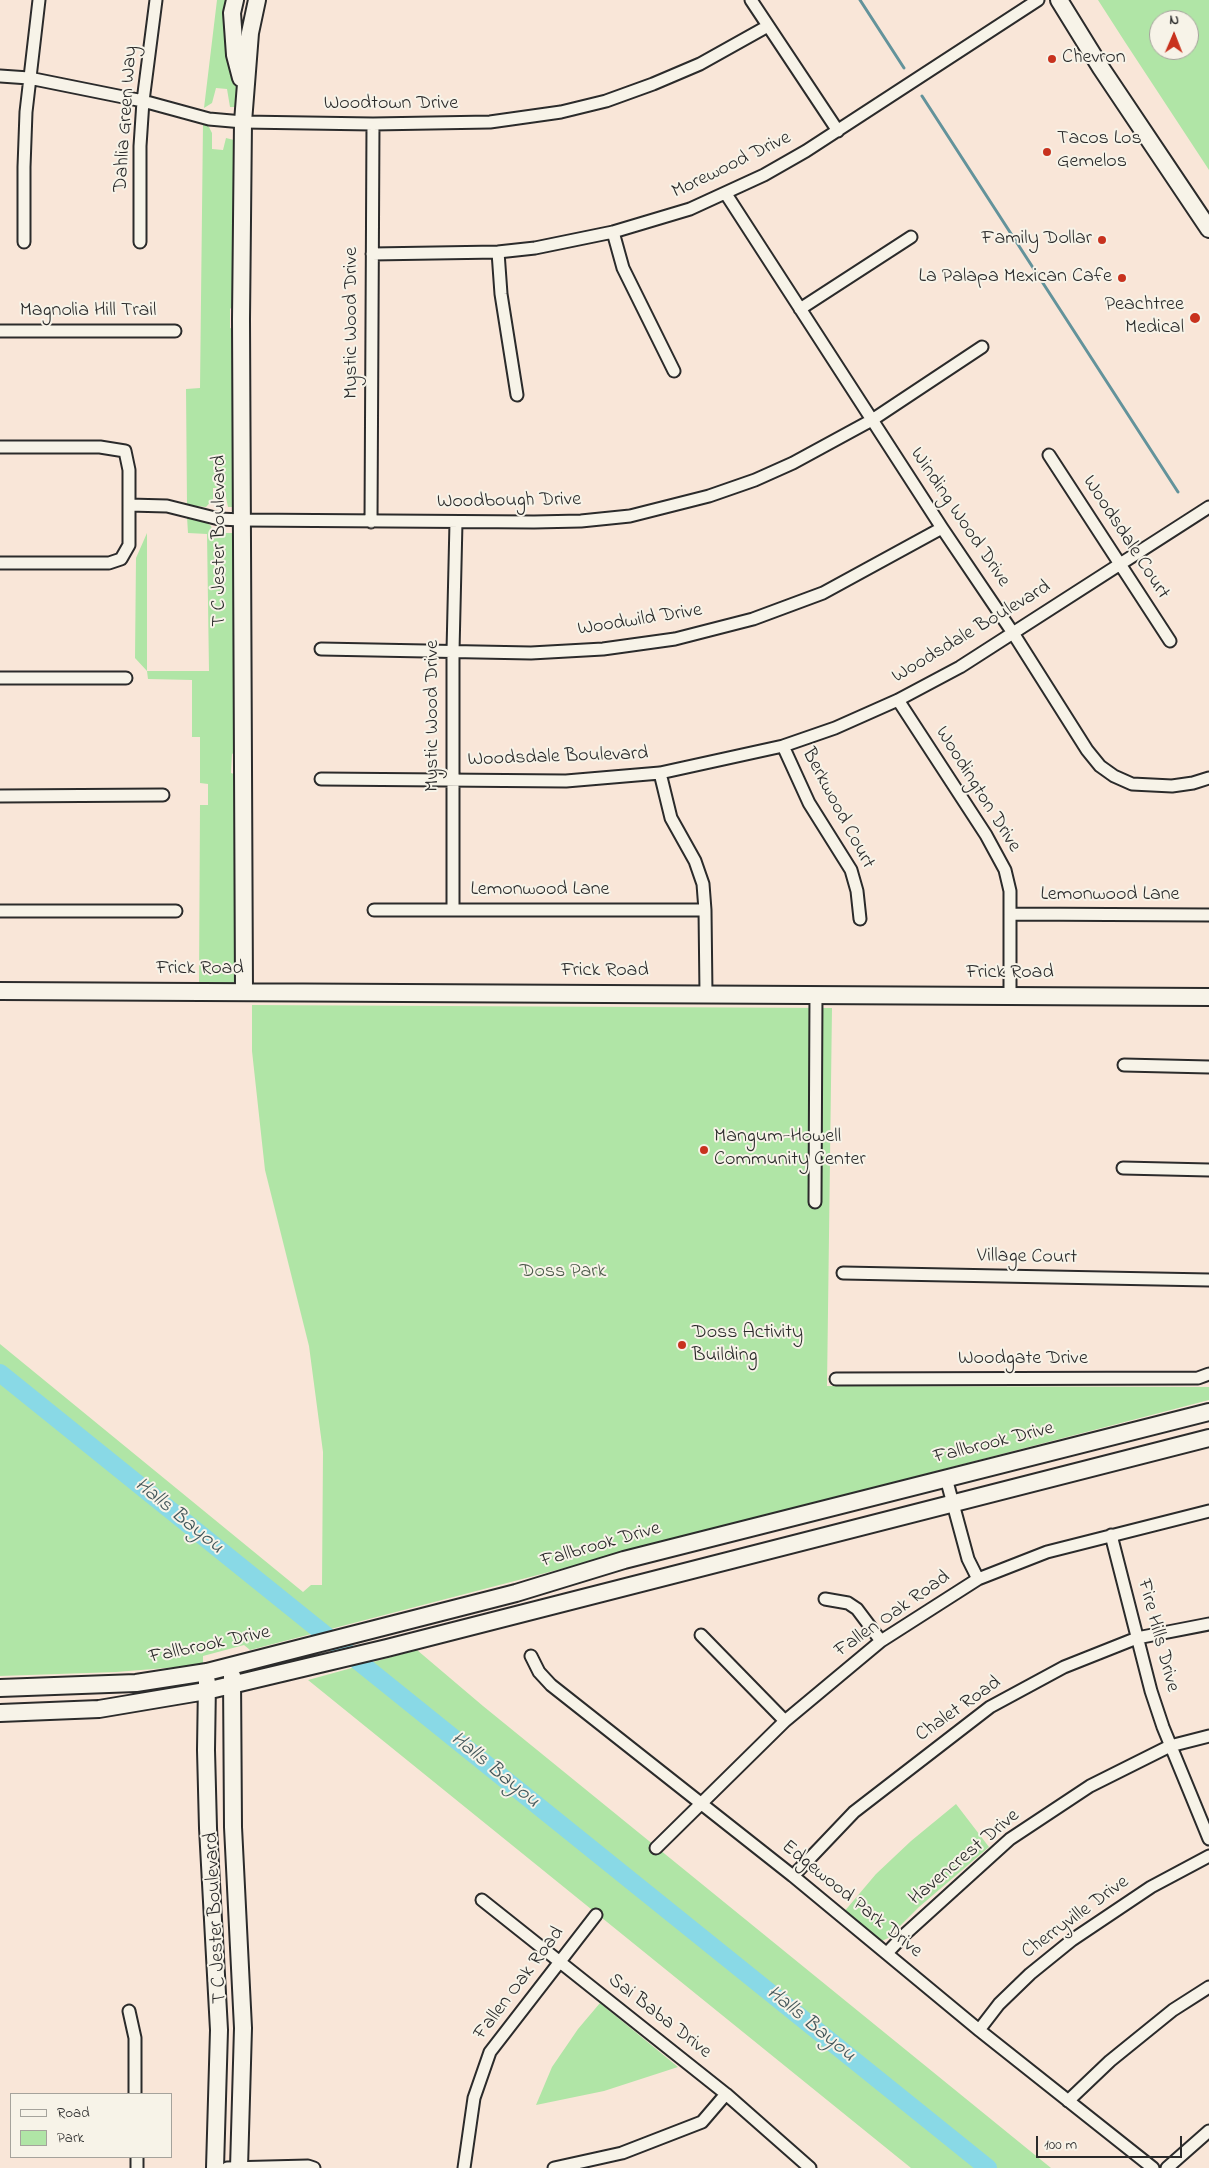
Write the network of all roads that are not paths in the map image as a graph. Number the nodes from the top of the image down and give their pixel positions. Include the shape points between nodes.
1 (39, 0) edge
2 (156, 0) edge
3 (235, 0) edge
4 (257, 0) edge
5 (752, 0) edge
6 (1038, 0) edge
7 (1059, 0) edge
8 (768, 26) junction
9 (0, 76) edge
10 (29, 78) junction
11 (244, 90) junction
12 (143, 101) junction
13 (243, 122) junction
14 (372, 124) junction
15 (838, 130) junction
16 (726, 194) junction
17 (1209, 229) edge
18 (613, 232) junction
19 (910, 237) dead end
20 (24, 242) dead end
21 (140, 242) dead end
22 (498, 252) junction
23 (372, 254) junction
24 (800, 309) junction
25 (0, 331) edge
26 (175, 331) dead end
27 (982, 347) dead end
28 (674, 371) dead end
29 (517, 395) dead end
30 (872, 420) junction
31 (0, 447) edge
32 (1049, 455) dead end
33 (129, 505) junction
34 (1209, 507) edge
35 (242, 520) junction
36 (371, 522) junction
37 (456, 522) junction
38 (942, 528) junction
39 (0, 563) edge
40 (1121, 564) junction
41 (1013, 633) junction
42 (1170, 641) dead end
43 (321, 650) dead end
44 (453, 651) junction
45 (0, 678) edge
46 (126, 678) dead end
47 (898, 700) junction
48 (783, 746) junction
49 (660, 773) junction
50 (1209, 778) edge
51 (321, 779) dead end
52 (452, 781) junction
53 (163, 795) dead end
54 (0, 796) edge
55 (374, 910) dead end
56 (453, 910) junction
57 (706, 910) junction
58 (0, 911) edge
59 (176, 911) dead end
60 (1010, 914) junction
61 (1209, 915) edge
62 (860, 919) dead end
63 (0, 991) edge
64 (244, 992) junction
65 (706, 994) junction
66 (816, 994) junction
67 (1010, 995) junction
68 (1209, 997) edge
69 (1124, 1065) dead end
70 (1209, 1067) edge
71 (1123, 1168) dead end
72 (1209, 1170) edge
73 (816, 1202) dead end
74 (844, 1273) dead end
75 (1209, 1280) edge
76 (1209, 1374) edge
77 (836, 1379) dead end
78 (1209, 1412) edge
79 (1165, 1423) junction
80 (1209, 1438) edge
81 (1171, 1447) junction
82 (946, 1478) junction
83 (954, 1502) junction
84 (1209, 1511) edge
85 (728, 1534) junction
86 (1112, 1535) junction
87 (734, 1559) junction
88 (978, 1579) junction
89 (516, 1593) junction
90 (825, 1598) dead end
91 (521, 1613) junction
92 (1209, 1624) edge
93 (701, 1635) dead end
94 (1137, 1638) junction
95 (881, 1641) junction
96 (532, 1656) dead end
97 (232, 1666) junction
98 (207, 1672) junction
99 (232, 1685) junction
100 (0, 1688) edge
101 (206, 1691) junction
102 (0, 1713) edge
103 (785, 1721) junction
104 (1209, 1736) edge
105 (1170, 1746) junction
106 (700, 1803) junction
107 (1209, 1839) edge
108 (656, 1848) dead end
109 (1209, 1856) edge
110 (793, 1876) junction
111 (482, 1900) dead end
112 (596, 1915) dead end
113 (887, 1953) junction
114 (559, 1962) junction
115 (1209, 1987) edge
116 (129, 2011) dead end
117 (979, 2030) junction
118 (135, 2093) edge
119 (726, 2094) junction
120 (1068, 2100) junction
121 (1209, 2131) edge
122 (214, 2168) edge
123 (227, 2168) edge
124 (239, 2168) edge
125 (314, 2168) edge
126 (464, 2168) edge
127 (554, 2168) edge
128 (810, 2168) edge
129 (1153, 2168) edge
130 (1167, 2168) edge

1 - 10 street
2 - 12 street, Dahlia Green Way
3 - 11 street, T C Jester Boulevard via 232,13 235,55
4 - 11 street, T C Jester Boulevard
5 - 8 street
6 - 15 street, Morewood Drive
7 - 17 street
8 - 14 street, Woodtown Drive via 700,64 653,84 561,112 490,122
8 - 15 street
9 - 10 street, Woodtown Drive
10 - 12 street, Woodtown Drive
10 - 20 street
11 - 13 street, T C Jester Boulevard
12 - 13 street, Woodtown Drive via 209,119
12 - 21 street, Dahlia Green Way
13 - 14 street, Woodtown Drive
13 - 35 street, T C Jester Boulevard
14 - 23 street, Mystic Wood Drive
15 - 16 street, Morewood Drive via 772,171
16 - 18 street, Morewood Drive via 653,222
16 - 24 street, Winding Wood Drive
18 - 22 street, Morewood Drive via 560,244
18 - 28 street via 623,268
19 - 24 street
22 - 23 street, Morewood Drive
22 - 29 street via 501,294
23 - 36 street, Mystic Wood Drive
24 - 30 street, Winding Wood Drive
25 - 26 street, Magnolia Hill Trail
27 - 30 street, Woodbough Drive
30 - 37 street, Woodbough Drive via 756,480 671,506 630,516 580,521
30 - 38 street, Winding Wood Drive
31 - 33 street via 100,447 125,451 129,470
32 - 40 street, Woodsdale Court
33 - 35 street, Woodbough Drive via 167,506 219,519
33 - 39 street via 129,546 121,559 109,563
34 - 40 street, Woodsdale Boulevard
35 - 36 street, Woodbough Drive
35 - 64 street, T C Jester Boulevard
36 - 37 street, Woodbough Drive
37 - 44 street, Mystic Wood Drive
38 - 41 street, Winding Wood Drive
38 - 44 street, Woodwild Drive via 823,593 753,619 676,639 531,653
40 - 41 street, Woodsdale Boulevard
40 - 42 street, Woodsdale Court
41 - 47 street, Woodsdale Boulevard via 960,667
41 - 50 street, Winding Wood Drive via 1100,766 1132,784 1193,783
43 - 44 street, Woodwild Drive
44 - 52 street, Mystic Wood Drive
45 - 46 street
47 - 48 street, Woodsdale Boulevard via 835,728
47 - 60 street, Woodington Drive via 996,851 1010,891
48 - 49 street, Woodsdale Boulevard
48 - 62 street, Berkwood Court via 810,803 851,870
49 - 52 street, Woodsdale Boulevard via 566,781
49 - 57 street via 671,818 695,861
51 - 52 street, Woodsdale Boulevard
52 - 56 street, Mystic Wood Drive
53 - 54 street
55 - 56 street, Lemonwood Lane
56 - 57 street, Lemonwood Lane
57 - 65 street
58 - 59 street
60 - 61 street, Lemonwood Lane
60 - 67 street, Woodington Drive
63 - 64 street, Frick Road
64 - 65 street, Frick Road
65 - 66 street, Frick Road
66 - 67 street, Frick Road
66 - 73 street
67 - 68 street, Frick Road
69 - 70 street
71 - 72 street
74 - 75 street, Village Court
76 - 77 street, Woodgate Drive via 1198,1378
78 - 79 street, Fallbrook Drive
79 - 81 street
79 - 82 street, Fallbrook Drive
80 - 81 street, Fallbrook Drive
81 - 83 street, Fallbrook Drive
82 - 83 street
82 - 85 street, Fallbrook Drive
83 - 87 street, Fallbrook Drive
83 - 88 street via 968,1559
84 - 86 street, Fallen Oak Road
85 - 87 street
85 - 89 street, Fallbrook Drive via 624,1560
86 - 88 street, Fallen Oak Road via 1047,1552
86 - 94 street, Fire Hills Drive
87 - 91 street, Fallbrook Drive
88 - 95 street, Fallen Oak Road
89 - 91 street
89 - 97 street, Fallbrook Drive
90 - 95 street via 848,1603 857,1609
91 - 99 street, Fallbrook Drive
92 - 94 street, Chalet Road
93 - 103 street
94 - 105 street, Fire Hills Drive
94 - 110 street, Chalet Road via 1064,1667 990,1707 854,1812
95 - 103 street, Fallen Oak Road
96 - 106 street, Edgewood Park Drive via 539,1672 551,1685
97 - 98 street, Fallbrook Drive
97 - 99 street, T C Jester Boulevard
98 - 100 street, Fallbrook Drive via 136,1683
98 - 101 street, T C Jester Boulevard
99 - 101 street, Fallbrook Drive
99 - 124 street, T C Jester Boulevard via 234,1827 243,2028
101 - 102 street, Fallbrook Drive via 99,1709
101 - 122 street, T C Jester Boulevard via 208,1819 218,2022
103 - 106 street, Fallen Oak Road
104 - 105 street, Havencrest Drive
105 - 107 street
105 - 113 street, Havencrest Drive via 1090,1786 1010,1839
106 - 108 street, Fallen Oak Road
106 - 110 street, Edgewood Park Drive
109 - 117 street, Cherryville Drive via 1151,1887 1072,1940 1030,1974
110 - 113 street, Edgewood Park Drive
111 - 114 street, Sai Baba Drive
112 - 114 street, Fallen Oak Road
113 - 117 street, Edgewood Park Drive
114 - 119 street, Sai Baba Drive
114 - 126 street, Fallen Oak Road via 490,2052 474,2098
115 - 120 street via 1110,2060
116 - 118 street via 135,2038
117 - 120 street, Edgewood Park Drive
119 - 127 street via 702,2122 622,2152
119 - 128 street, Sai Baba Drive
120 - 129 street, Edgewood Park Drive
121 - 130 street
123 - 124 street
124 - 125 street

